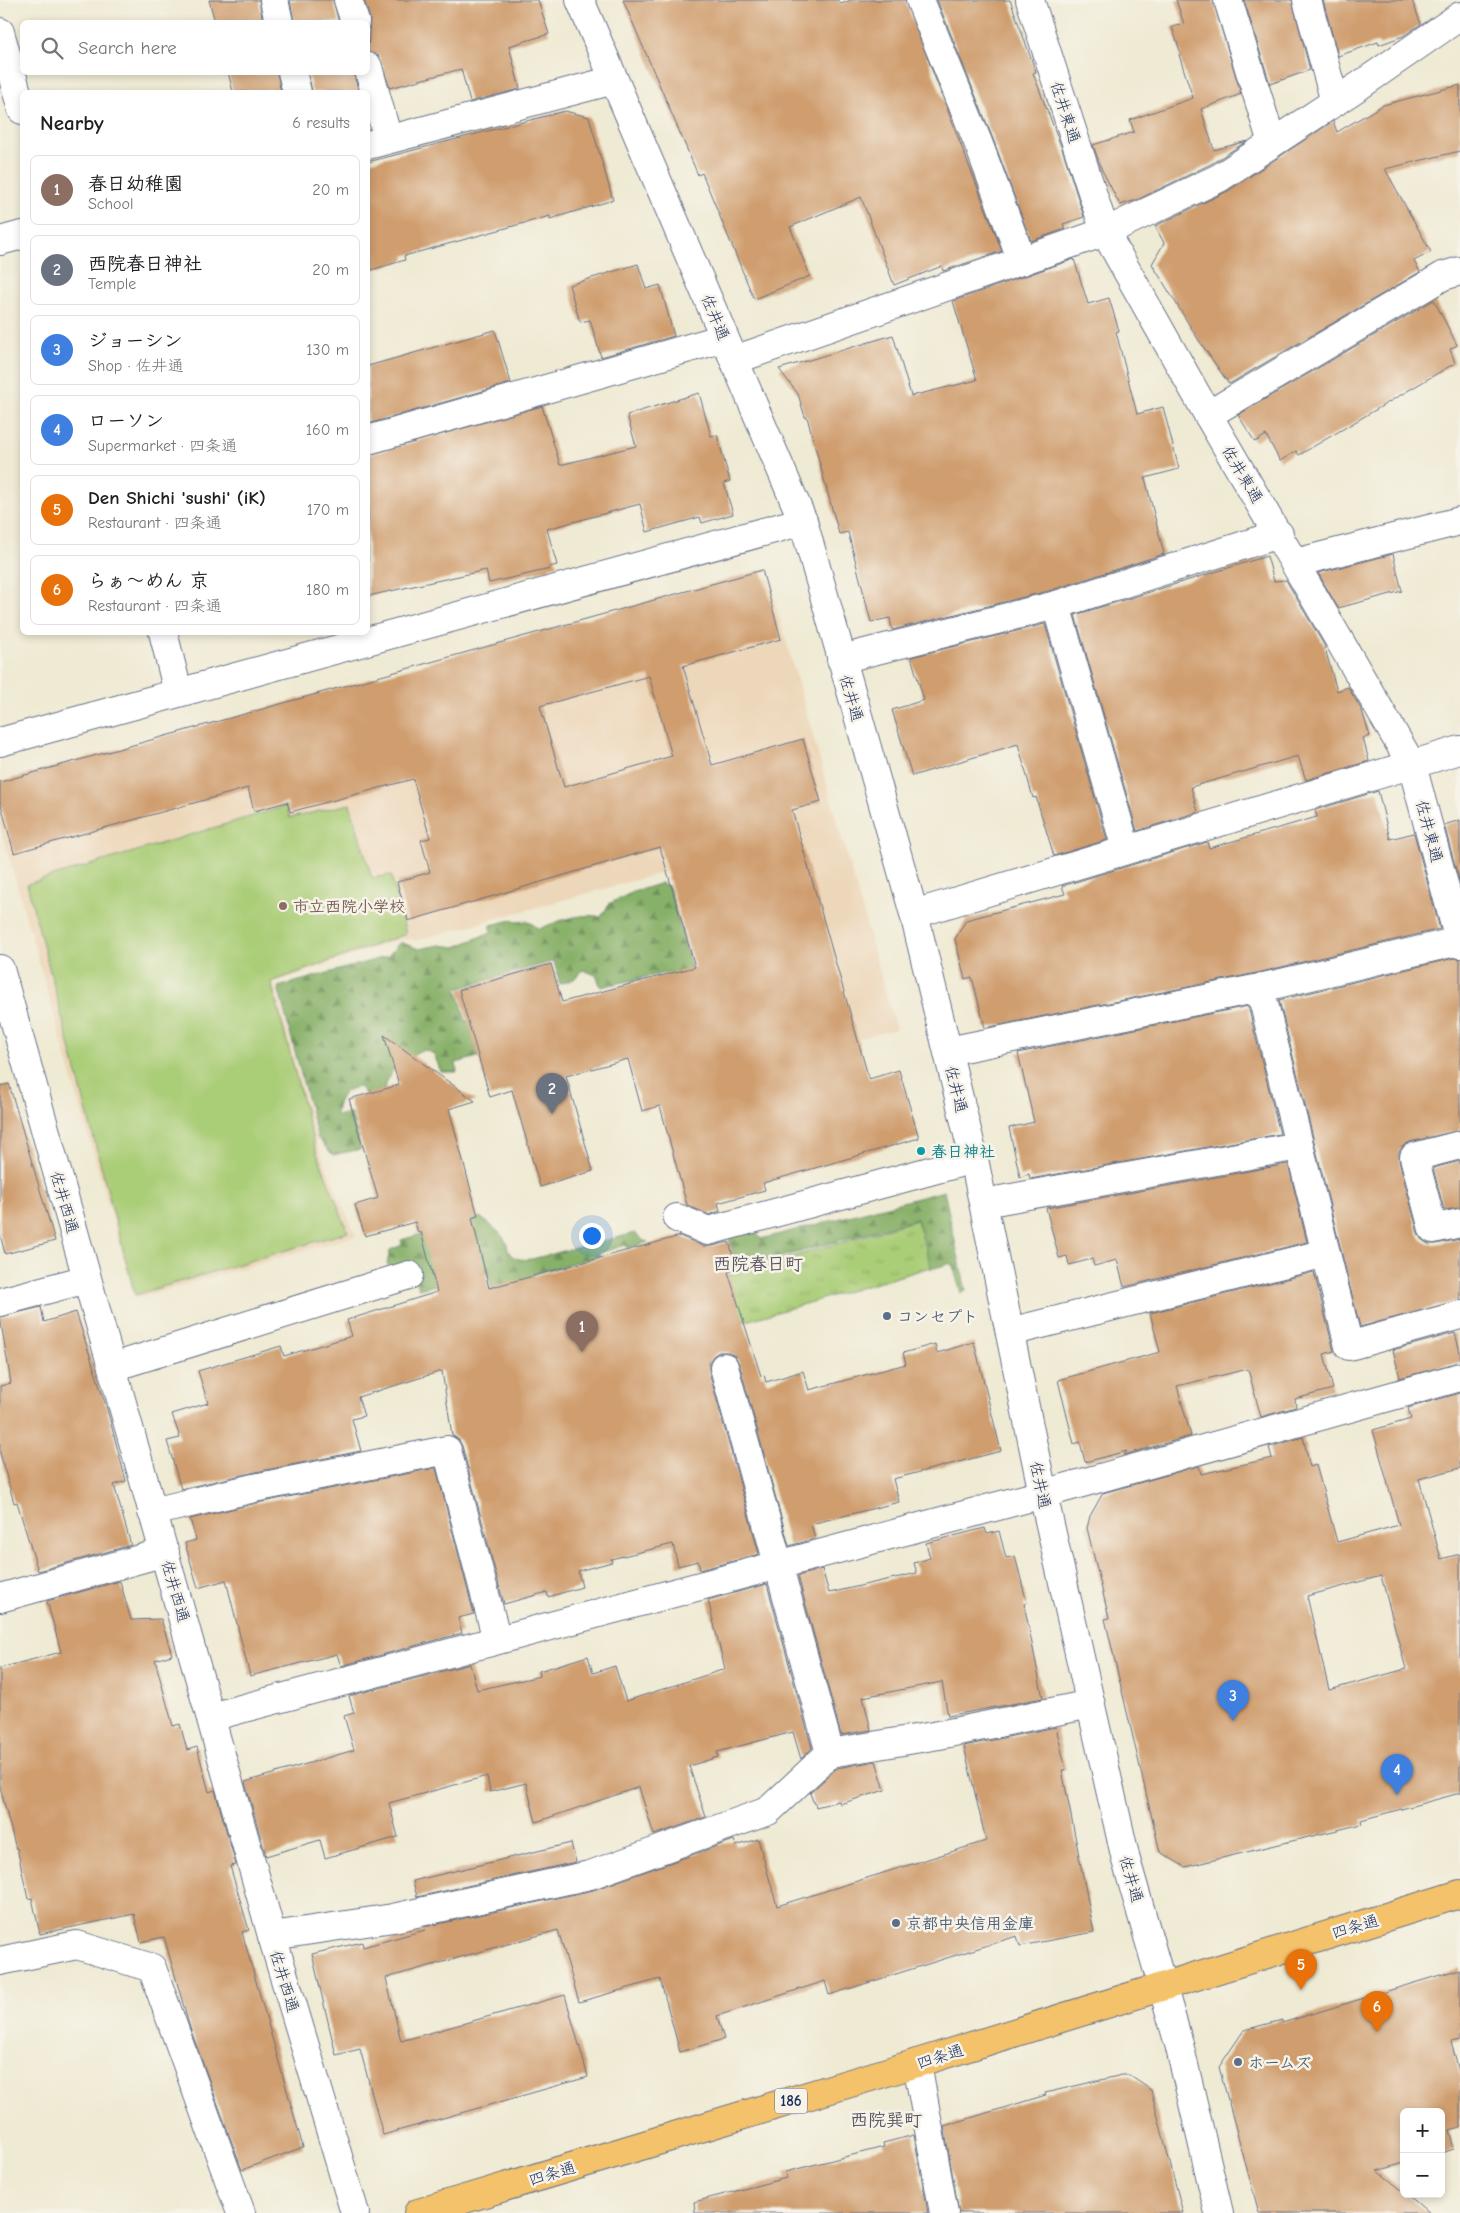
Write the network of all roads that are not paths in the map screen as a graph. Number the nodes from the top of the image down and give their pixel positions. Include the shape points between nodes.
1 (274, 0) edge
2 (348, 0) edge
3 (580, 0) edge
4 (920, 0) edge
5 (1030, 0) edge
6 (1228, 0) edge
7 (1307, 0) edge
8 (1453, 12) edge
9 (279, 20) edge
10 (354, 20) edge
11 (0, 32) edge
12 (293, 75) edge
13 (369, 75) edge
14 (614, 80) junction
15 (296, 90) edge
16 (1335, 102) junction
17 (20, 103) edge
18 (378, 142) edge
19 (1272, 143) junction
20 (1106, 232) junction
21 (20, 236) edge
22 (0, 241) edge
23 (1022, 261) junction
24 (1460, 271) edge
25 (729, 349) junction
26 (1208, 415) junction
27 (370, 439) edge
28 (803, 521) junction
29 (1460, 521) edge
30 (1278, 534) junction
31 (1295, 563) junction
32 (1056, 606) junction
33 (163, 635) edge
34 (841, 660) junction
35 (178, 692) junction
36 (0, 742) edge
37 (1460, 750) edge
38 (1412, 765) junction
39 (1126, 849) junction
40 (914, 914) junction
41 (1460, 943) edge
42 (0, 969) edge
43 (1260, 988) junction
44 (948, 1051) junction
45 (1460, 1144) edge
46 (1299, 1146) junction
47 (974, 1159) junction
48 (984, 1203) junction
49 (677, 1218) dead end
50 (1460, 1223) edge
51 (1326, 1254) junction
52 (409, 1275) dead end
53 (87, 1279) junction
54 (0, 1302) edge
55 (1460, 1315) edge
56 (1010, 1332) junction
57 (112, 1367) junction
58 (724, 1367) dead end
59 (1460, 1377) edge
60 (1043, 1494) junction
61 (152, 1512) junction
62 (165, 1552) junction
63 (779, 1565) junction
64 (0, 1598) edge
65 (497, 1640) junction
66 (1091, 1704) junction
67 (211, 1717) junction
68 (830, 1753) junction
69 (1460, 1894) edge
70 (272, 1936) junction
71 (0, 1961) edge
72 (1162, 1986) junction
73 (917, 2063) junction
74 (241, 2213) edge
75 (355, 2213) edge
76 (418, 2213) edge
77 (944, 2213) edge
78 (1219, 2213) edge

1 - 9 street
2 - 10 street
3 - 14 street, 佐井通
4 - 23 street
5 - 20 street, 佐井東通
6 - 19 street
7 - 16 street
8 - 16 street
11 - 17 street
12 - 15 street
13 - 18 street
14 - 18 street
14 - 25 street, 佐井通
16 - 19 street
19 - 20 street via 1218,178
20 - 23 street
20 - 26 street, 佐井東通
21 - 22 street
23 - 25 street
24 - 26 street via 1443,276
25 - 27 street
25 - 28 street, 佐井通
26 - 30 street, 佐井東通
28 - 34 street, 佐井通
28 - 35 street
29 - 31 street
30 - 31 street, 佐井東通
30 - 32 street
31 - 38 street, 佐井東通
32 - 34 street
32 - 39 street
33 - 35 street
34 - 40 street, 佐井通
35 - 36 street
37 - 38 street
38 - 39 street
38 - 41 street, 佐井東通
39 - 40 street
40 - 44 street, 佐井通
41 - 43 street
42 - 53 street, 佐井西通
43 - 44 street
43 - 46 street
44 - 47 street, 佐井通
45 - 50 street via 1414,1157 1433,1229
46 - 48 street
46 - 51 street
47 - 48 street, 佐井通
47 - 49 street via 708,1231
48 - 56 street, 佐井通
51 - 55 street via 1349,1346
51 - 56 street
52 - 57 street
53 - 54 street
53 - 57 street, 佐井西通
56 - 60 street, 佐井通
57 - 61 street, 佐井西通
58 - 63 street
59 - 60 street
60 - 63 street
60 - 66 street, 佐井通
61 - 62 street, 佐井西通
61 - 65 street via 254,1488 447,1450
62 - 64 street
62 - 67 street, 佐井西通
63 - 65 street
63 - 68 street
65 - 67 street
66 - 68 street
66 - 72 street, 佐井通 via 1126,1860
67 - 70 street, 佐井西通
68 - 70 street via 768,1812 590,1875 393,1918
69 - 72 main road, 四条通 / 186
70 - 75 street, 佐井西通
71 - 74 street via 77,1945 152,1968
72 - 73 main road, 四条通 / 186
72 - 78 street, 佐井通
73 - 76 main road, 四条通 / 186
73 - 77 street

